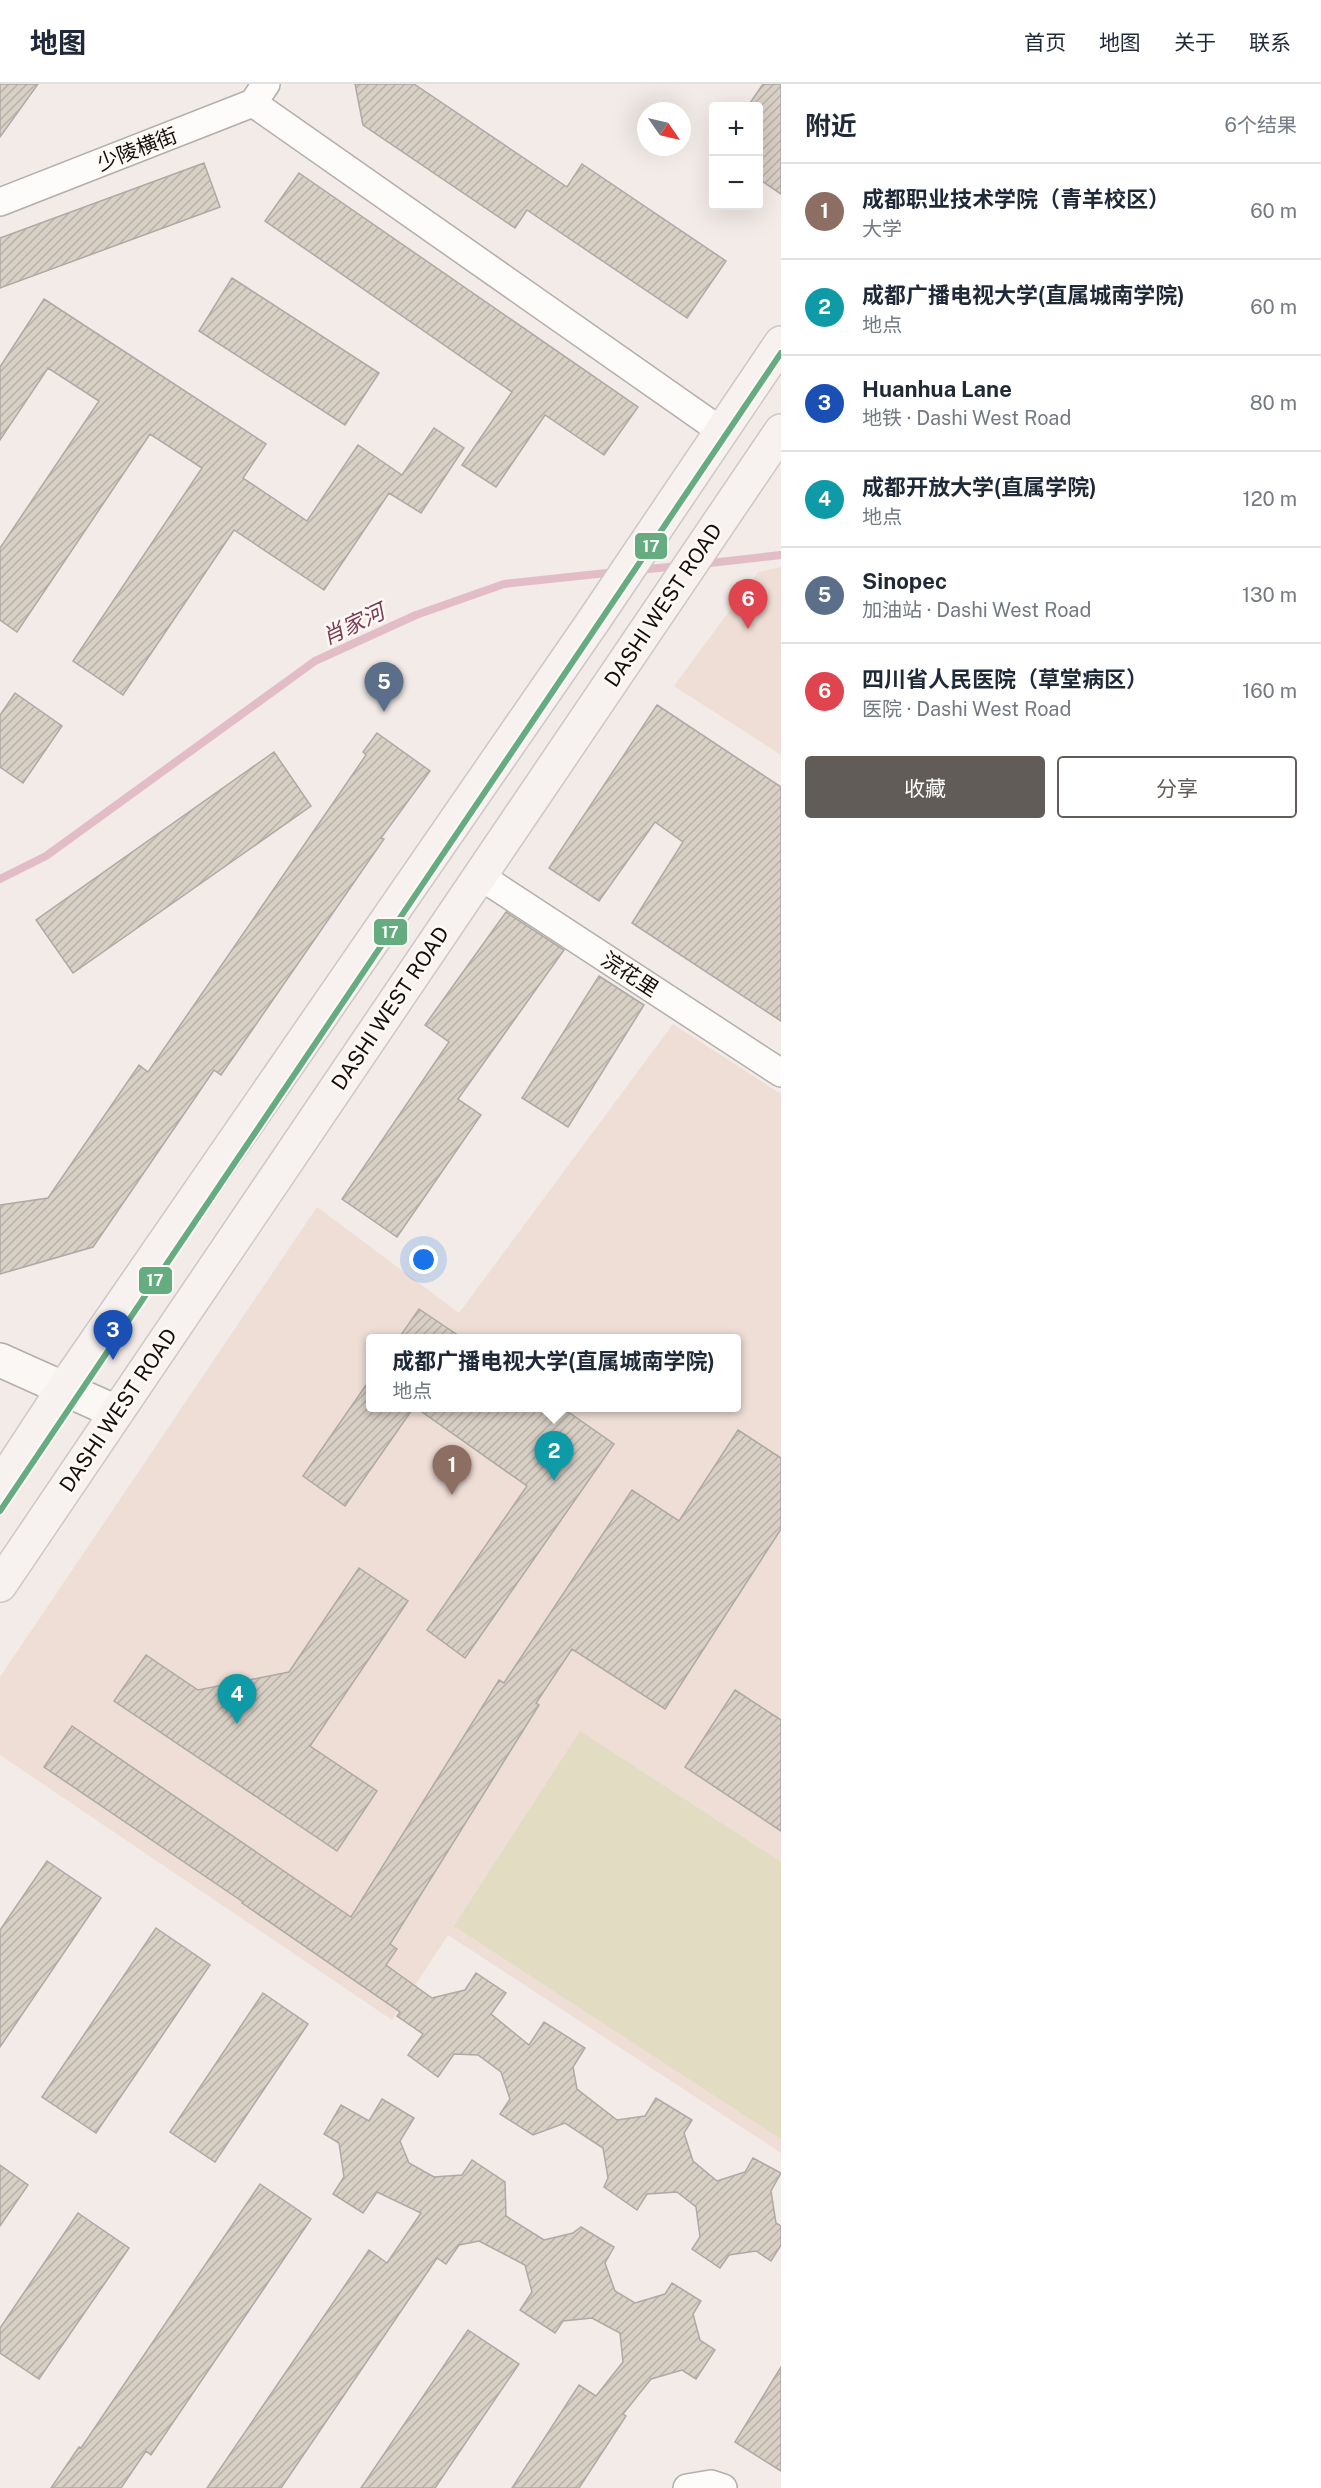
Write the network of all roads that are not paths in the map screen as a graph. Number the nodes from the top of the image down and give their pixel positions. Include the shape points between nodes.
1 (260, 94) edge
2 (0, 202) edge
3 (781, 343) edge
4 (722, 431) junction
5 (781, 431) edge
6 (480, 876) junction
7 (781, 1073) edge
8 (0, 1360) edge
9 (64, 1388) junction
10 (116, 1412) junction
11 (0, 1486) edge
12 (0, 1585) edge
13 (687, 2488) edge
14 (723, 2488) edge

1 - 2 street, 少陵横街
1 - 4 street
3 - 4 main road
4 - 9 main road
5 - 6 main road, DASHI WEST ROAD
6 - 7 street, 浣花里
6 - 10 main road, DASHI WEST ROAD
8 - 9 main road
9 - 10 main road
9 - 11 main road
10 - 12 main road, DASHI WEST ROAD
13 - 14 street via 711,2484

